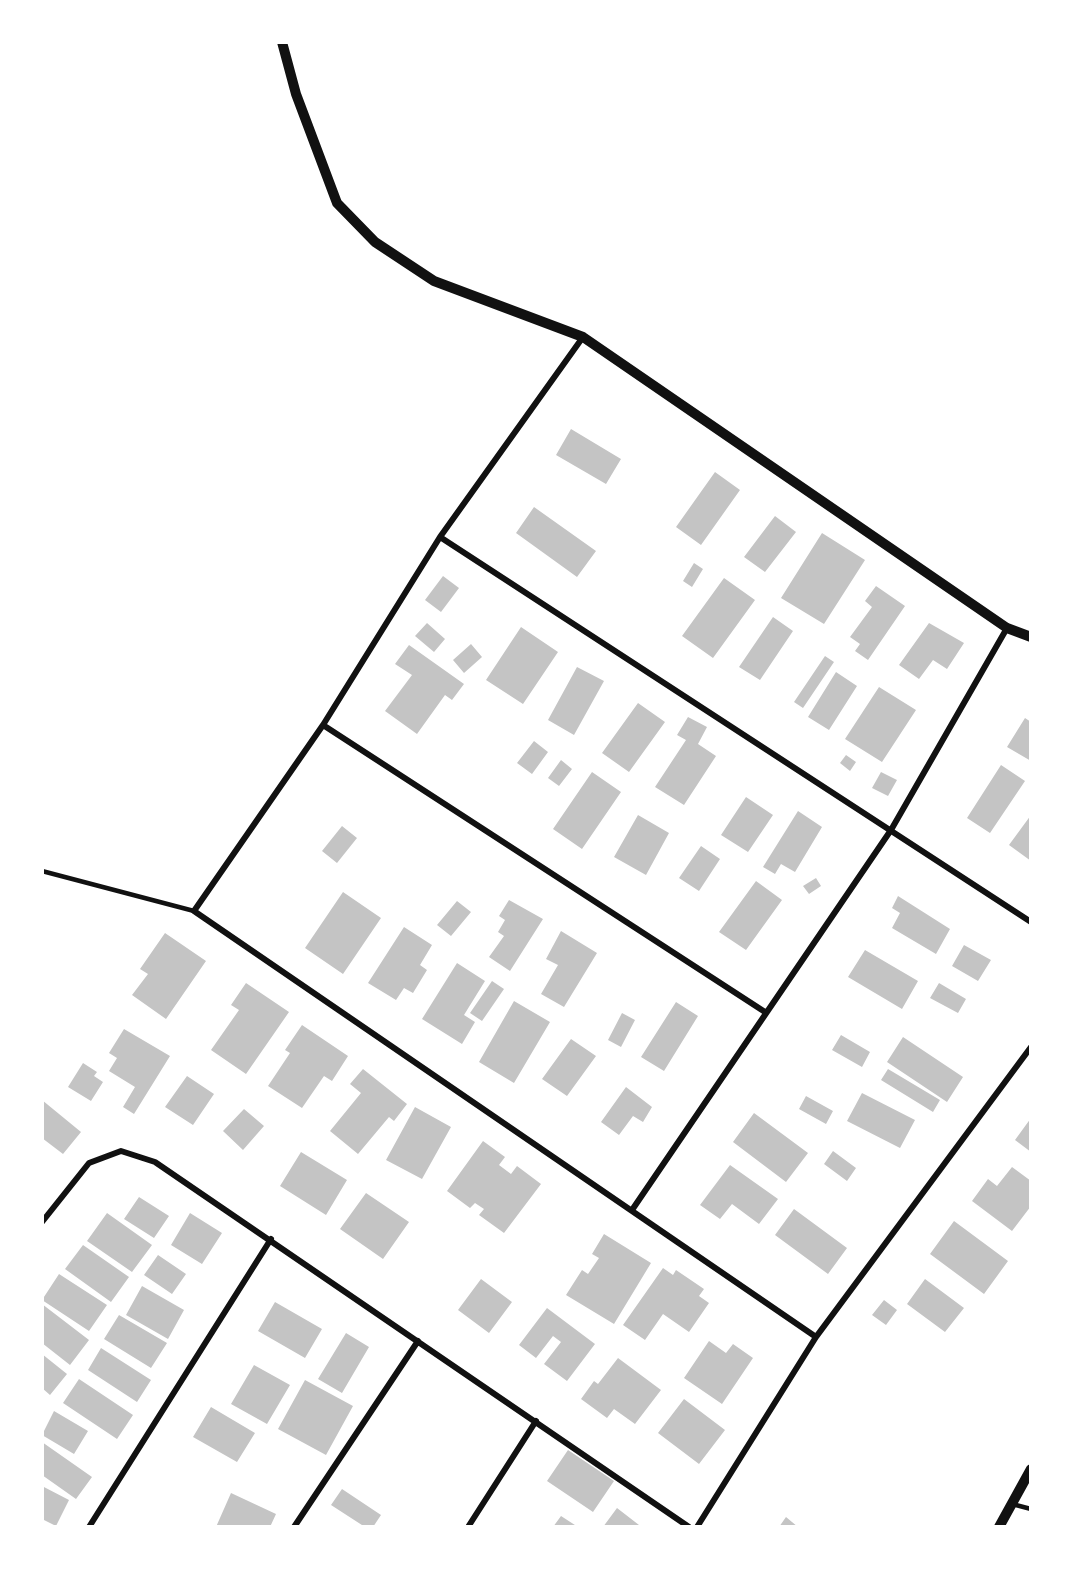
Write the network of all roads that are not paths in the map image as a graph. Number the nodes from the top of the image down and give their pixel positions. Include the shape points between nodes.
1 (282, 42) edge
2 (583, 337) junction
3 (440, 537) junction
4 (1007, 628) junction
5 (1031, 637) edge
6 (323, 725) junction
7 (891, 830) junction
8 (42, 871) edge
9 (194, 911) junction
10 (1031, 921) edge
11 (765, 1012) junction
12 (1031, 1047) edge
13 (632, 1210) junction
14 (42, 1222) edge
15 (271, 1239) junction
16 (816, 1337) junction
17 (418, 1341) junction
18 (536, 1421) junction
19 (1031, 1469) edge
20 (1012, 1504) junction
21 (1031, 1509) edge
22 (89, 1527) edge
23 (294, 1527) edge
24 (468, 1527) edge
25 (688, 1527) edge
26 (697, 1527) edge
27 (999, 1527) edge

1 - 2 street via 296,94 337,203 375,242 434,281
2 - 3 street
2 - 4 street
3 - 6 street
3 - 7 street
4 - 5 street
4 - 7 street
6 - 9 street
6 - 11 street
7 - 10 street
7 - 11 street
8 - 9 lane
9 - 13 street
11 - 13 street
12 - 16 street
13 - 16 street
14 - 15 street via 89,1163 121,1151 155,1162
15 - 17 street
15 - 22 street
16 - 26 street
17 - 18 street
17 - 23 street
18 - 24 street
18 - 25 street
19 - 20 street
20 - 21 lane
20 - 27 street

